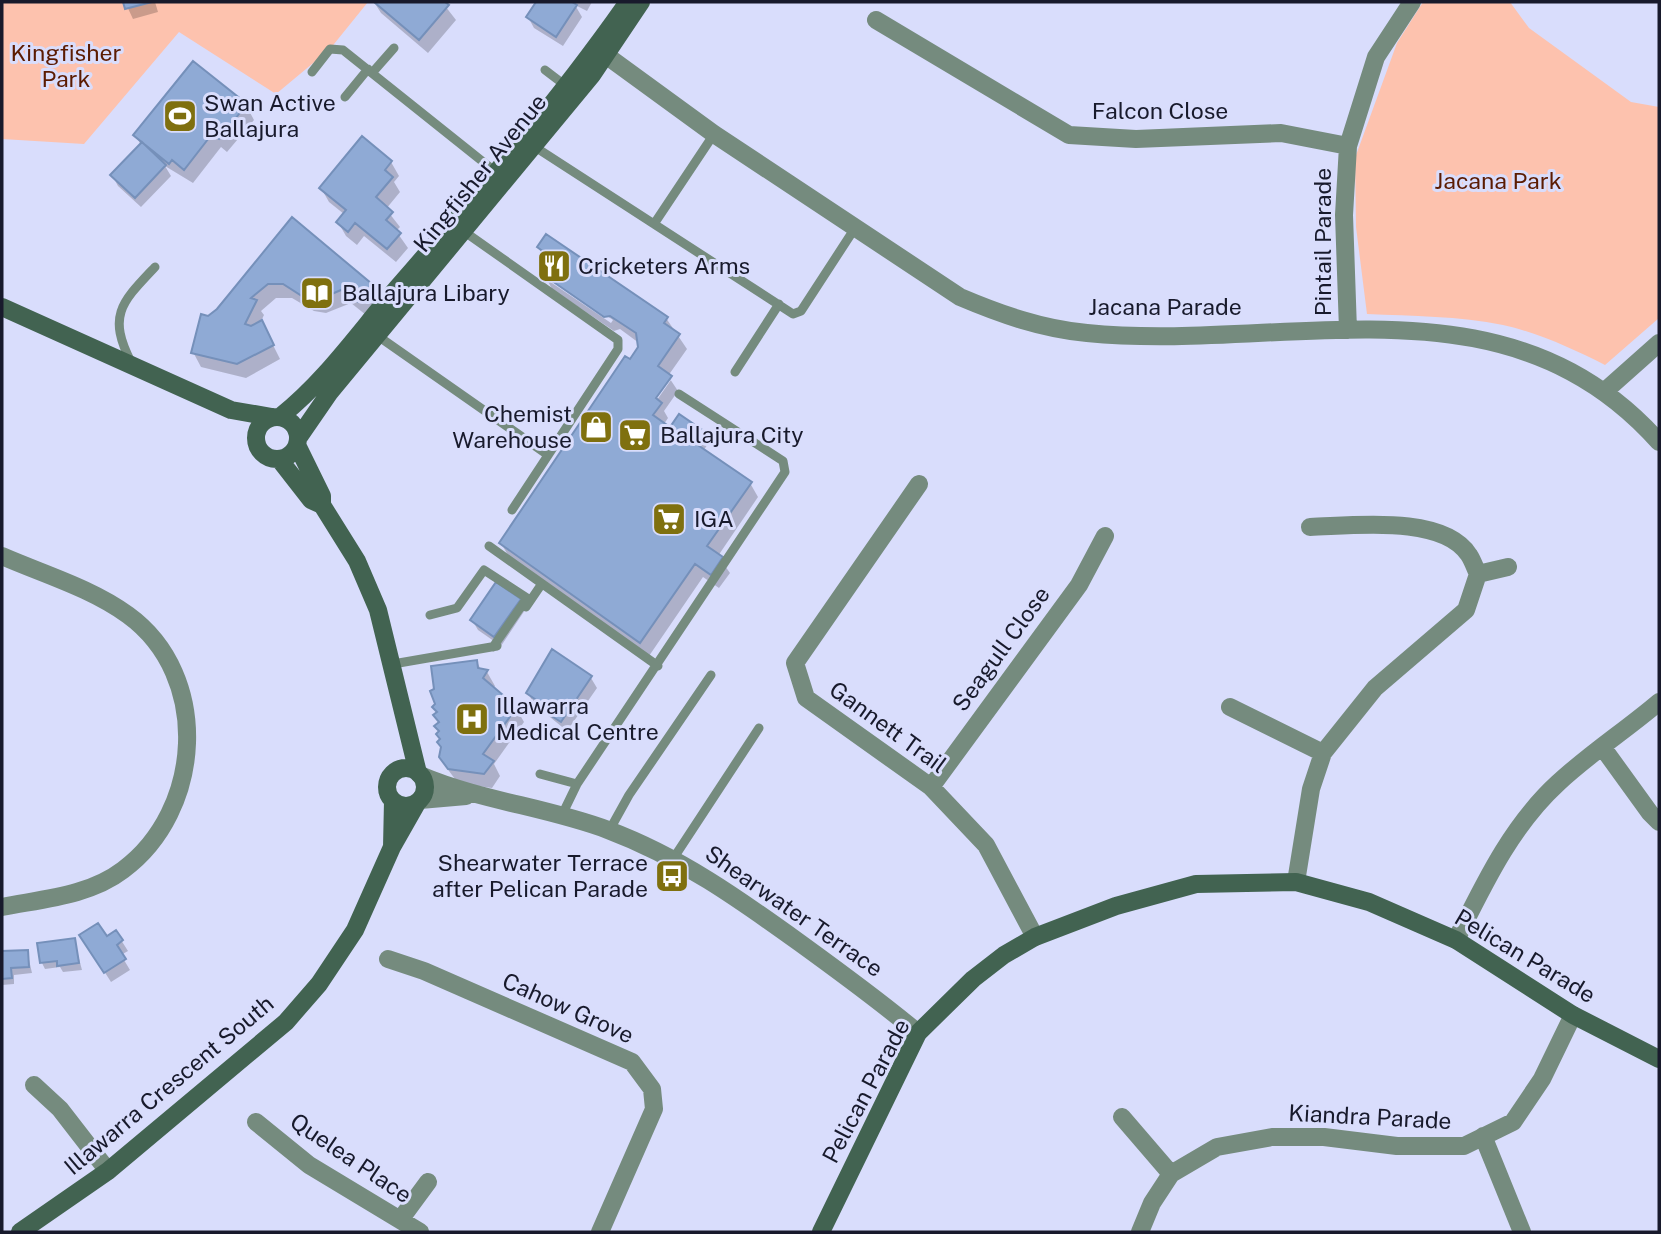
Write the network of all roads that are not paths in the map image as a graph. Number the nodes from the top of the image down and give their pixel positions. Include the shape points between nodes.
1 (628, 2) edge
2 (641, 2) edge
3 (1411, 2) edge
4 (876, 20) dead end
5 (394, 48) dead end
6 (601, 52) junction
7 (545, 70) dead end
8 (370, 71) junction
9 (312, 72) dead end
10 (571, 90) junction
11 (345, 97) dead end
12 (713, 134) junction
13 (528, 142) junction
14 (1348, 146) junction
15 (501, 176) junction
16 (654, 224) junction
17 (459, 228) junction
18 (855, 228) junction
19 (155, 267) dead end
20 (779, 304) junction
21 (2, 307) edge
22 (1348, 330) junction
23 (373, 332) junction
24 (1659, 343) edge
25 (132, 364) junction
26 (735, 372) dead end
27 (1605, 391) junction
28 (679, 394) dead end
29 (231, 410) junction
30 (276, 417) junction
31 (256, 435) junction
32 (298, 441) junction
33 (1659, 442) edge
34 (548, 455) junction
35 (279, 459) junction
36 (919, 484) dead end
37 (323, 505) junction
38 (512, 510) dead end
39 (1310, 527) dead end
40 (1105, 536) dead end
41 (489, 546) dead end
42 (2, 556) edge
43 (1508, 567) dead end
44 (1478, 574) junction
45 (541, 585) junction
46 (430, 615) dead end
47 (493, 646) junction
48 (393, 664) junction
49 (658, 666) junction
50 (711, 676) dead end
51 (1659, 702) edge
52 (1230, 707) dead end
53 (404, 719) junction
54 (759, 728) dead end
55 (1604, 748) junction
56 (1323, 753) junction
57 (398, 770) junction
58 (419, 774) junction
59 (540, 774) dead end
60 (577, 784) junction
61 (931, 786) junction
62 (473, 795) junction
63 (393, 801) junction
64 (419, 801) junction
65 (562, 815) junction
66 (1659, 822) edge
67 (609, 831) junction
68 (391, 847) junction
69 (673, 859) junction
70 (1296, 882) junction
71 (2, 907) edge
72 (1035, 937) junction
73 (1456, 940) junction
74 (388, 959) dead end
75 (1573, 1015) junction
76 (918, 1033) junction
77 (1659, 1059) edge
78 (34, 1085) dead end
79 (1122, 1117) dead end
80 (256, 1122) dead end
81 (1483, 1136) junction
82 (108, 1171) junction
83 (1171, 1174) junction
84 (428, 1182) dead end
85 (400, 1220) junction
86 (20, 1232) edge
87 (420, 1232) edge
88 (600, 1232) edge
89 (821, 1232) edge
90 (1140, 1232) edge
91 (1521, 1232) edge

1 - 6 street, Kingfisher Avenue
2 - 6 street, Kingfisher Avenue
3 - 14 street, Pintail Parade via 1377,57
4 - 14 street, Falcon Close via 1069,135 1136,139 1281,133
5 - 8 lane
6 - 10 street, Kingfisher Avenue
6 - 12 street, Jacana Parade
7 - 10 lane
8 - 9 lane via 343,50 330,49
8 - 11 lane
8 - 15 lane
10 - 13 street, Kingfisher Avenue
12 - 16 lane
12 - 18 street, Jacana Parade
13 - 15 street, Kingfisher Avenue
13 - 16 lane
14 - 22 street, Pintail Parade via 1344,215
15 - 17 street, Kingfisher Avenue
16 - 20 lane
17 - 23 street, Kingfisher Avenue
17 - 34 lane via 618,340 618,349
18 - 20 lane via 801,311 793,314
18 - 22 street, Jacana Parade via 960,298 1021,321 1086,333 1136,335
19 - 25 lane via 129,295 118,316 120,339
20 - 26 lane
21 - 25 street
22 - 27 street, Jacana Parade via 1451,332 1507,344 1566,368
23 - 30 street, Kingfisher Avenue via 312,391
23 - 32 street, Kingfisher Avenue
23 - 34 lane
24 - 27 street
25 - 29 street
27 - 33 street, Jacana Parade
28 - 49 lane via 783,461 785,472
29 - 30 street
29 - 31 street
30 - 31 street via 264,420
30 - 32 street via 295,426
31 - 35 street via 261,452
32 - 35 street via 287,457
32 - 37 street
34 - 38 lane
35 - 37 street via 311,500
36 - 61 street, Gannett Trail via 795,663 806,698
37 - 48 street via 370,588
39 - 44 street via 1397,524 1438,532 1468,552
40 - 61 street, Seagull Close via 1079,585
41 - 45 lane
42 - 71 street via 100,599 128,615 148,634 177,681 187,746 184,782 172,812 148,848 123,871 95,887
43 - 44 street
44 - 56 street via 1466,610 1375,688
45 - 47 lane via 501,645
45 - 49 lane
46 - 47 lane via 457,608 484,570 527,597
47 - 48 lane
48 - 53 street
49 - 60 lane
50 - 67 lane
51 - 55 street
52 - 56 street
53 - 57 street
53 - 58 street
54 - 69 lane
55 - 66 street
55 - 73 street via 1559,782 1511,838
56 - 70 street via 1311,789
57 - 58 street via 409,768
57 - 63 street via 388,782
58 - 62 street, Shearwater Terrace
58 - 64 street via 424,792
59 - 60 lane
60 - 65 lane
61 - 72 street, Gannett Trail via 986,845
62 - 64 street, Shearwater Terrace
62 - 65 street, Shearwater Terrace
63 - 64 street via 401,805
63 - 68 street, Illawarra Crescent South
64 - 68 street, Illawarra Crescent South
65 - 67 street, Shearwater Terrace
67 - 69 street, Shearwater Terrace
68 - 82 street, Illawarra Crescent South via 355,930 319,984 286,1022
69 - 76 street, Shearwater Terrace via 719,885
70 - 72 street, Pelican Parade via 1196,884 1116,905
70 - 73 street, Pelican Parade via 1369,902
72 - 76 street, Pelican Parade via 973,979
73 - 75 street, Pelican Parade
74 - 88 street, Cahow Grove via 632,1062 652,1089 654,1109
75 - 77 street, Pelican Parade
75 - 81 street, Kiandra Parade via 1542,1079 1513,1122
76 - 89 street, Pelican Parade
78 - 82 street via 60,1109
79 - 83 street
80 - 85 street, Quelea Place via 309,1165
81 - 83 street, Kiandra Parade via 1464,1146 1272,1137 1217,1147
81 - 91 street
82 - 86 street, Illawarra Crescent South
83 - 90 street, Kiandra Parade
84 - 85 street
85 - 87 street, Quelea Place

